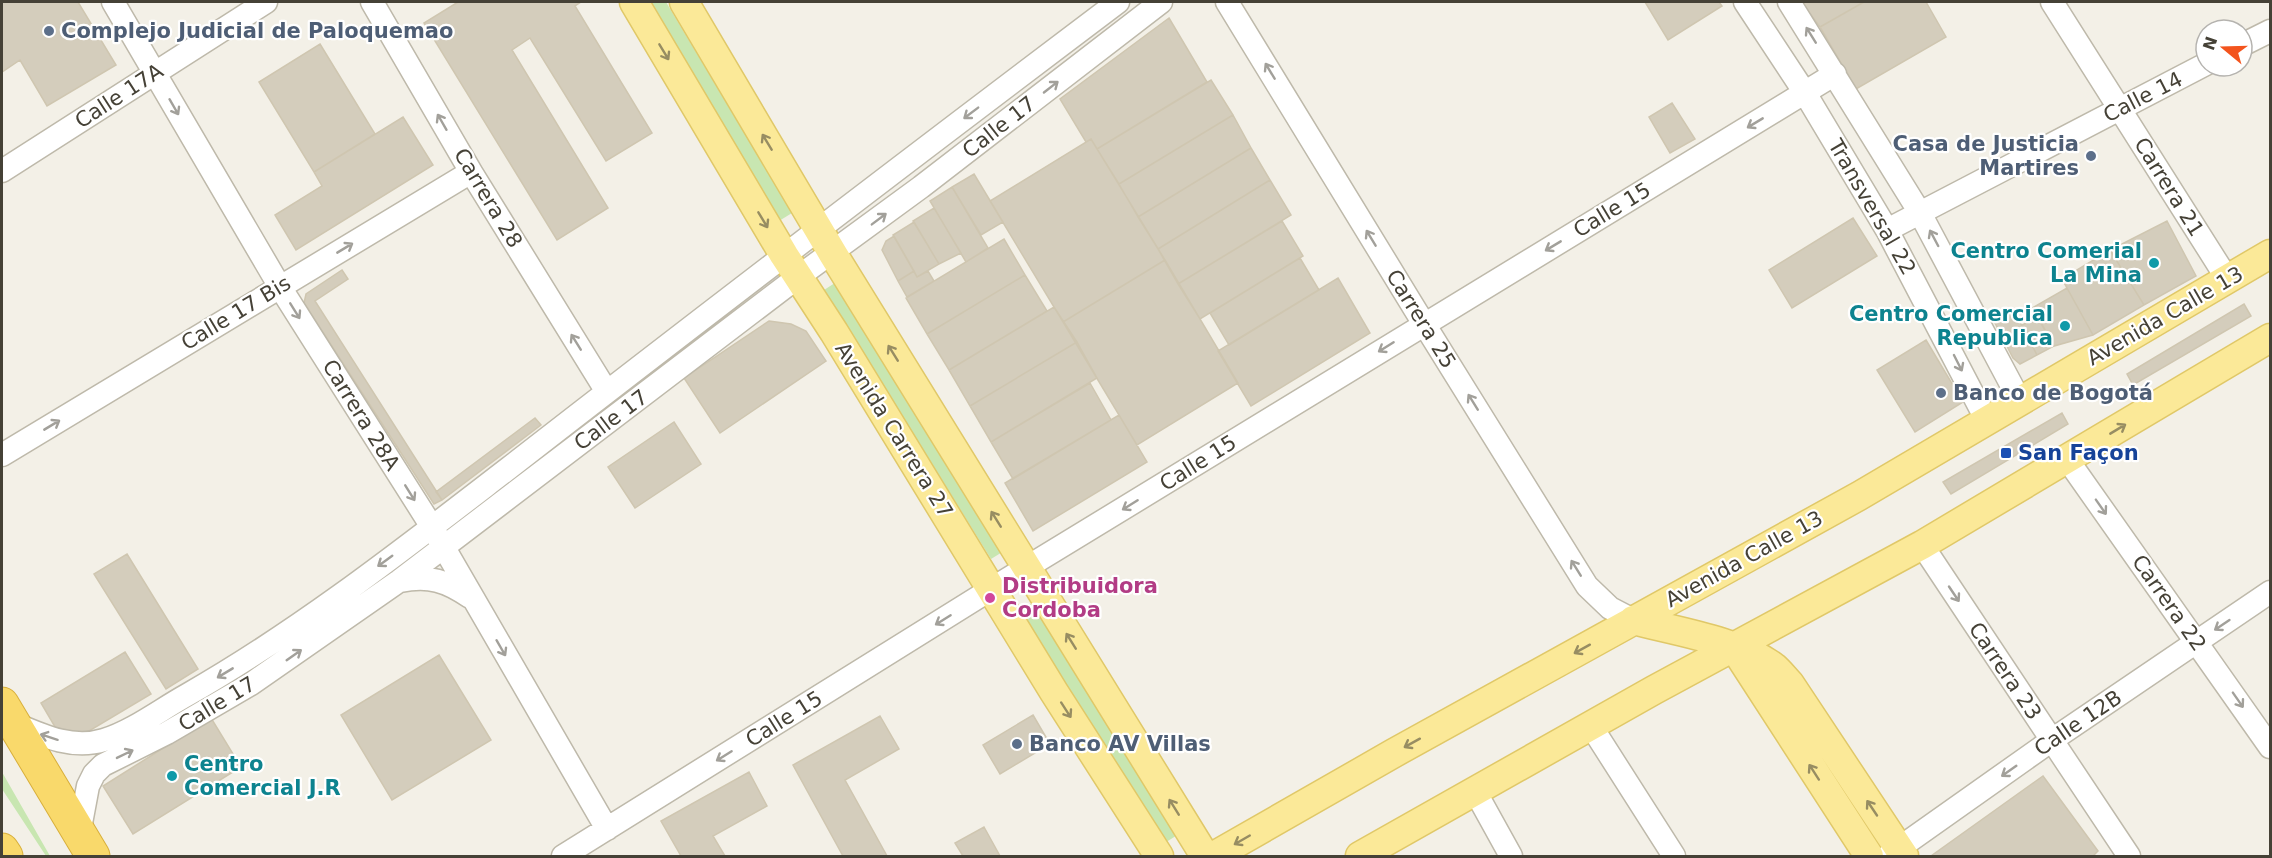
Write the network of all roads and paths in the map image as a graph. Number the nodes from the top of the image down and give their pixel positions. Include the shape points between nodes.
1 (113, 2) edge
2 (266, 2) edge
3 (372, 2) edge
4 (634, 2) edge
5 (684, 2) edge
6 (1118, 2) edge
7 (1161, 2) edge
8 (1227, 2) edge
9 (1745, 2) edge
10 (1789, 2) edge
11 (2052, 2) edge
12 (2194, 70) edge
13 (154, 73) junction
14 (1835, 74) junction
15 (1805, 93) junction
16 (2120, 109) junction
17 (2, 171) edge
18 (471, 172) junction
19 (1920, 213) junction
20 (819, 229) junction
21 (1887, 230) junction
22 (833, 254) junction
23 (2271, 254) edge
24 (791, 266) junction
25 (2228, 280) junction
26 (280, 287) junction
27 (1424, 324) junction
28 (2271, 338) edge
29 (607, 392) junction
30 (2020, 401) junction
31 (1987, 421) junction
32 (2, 455) edge
33 (2067, 459) junction
34 (432, 527) junction
35 (1922, 545) junction
36 (444, 547) junction
37 (1026, 569) junction
38 (399, 581) junction
39 (993, 588) junction
40 (2271, 592) edge
41 (471, 597) junction
42 (1633, 620) junction
43 (2197, 643) junction
44 (1733, 646) junction
45 (7, 714) edge
46 (1591, 726) junction
47 (2052, 740) junction
48 (2271, 747) edge
49 (1480, 799) junction
50 (607, 829) junction
51 (86, 845) edge
52 (2, 850) edge
53 (1897, 854) edge
54 (6, 856) edge
55 (562, 856) edge
56 (1159, 856) edge
57 (1205, 856) edge
58 (1214, 856) edge
59 (1360, 856) edge
60 (1511, 856) edge
61 (1674, 856) edge
62 (1869, 856) edge
63 (2129, 856) edge

1 - 13 street, Carrera 28A
2 - 13 street, Calle 17A
18 -> 3 street, Carrera 28
4 -> 24 main road, Avenida Carrera 27
20 -> 5 main road, Avenida Carrera 27
6 -> 20 street, Calle 17
22 -> 7 street, Calle 17
27 -> 8 street, Carrera 25
9 - 15 street, Transversal 22
14 -> 10 street, Transversal 22
11 - 16 street, Carrera 21
12 - 16 street, Calle 14
13 - 17 street, Calle 17A
13 -> 26 street, Carrera 28A
14 - 15 street, Calle 15
14 - 19 street, Transversal 22
15 - 21 street, Transversal 22
15 -> 27 street, Calle 15
16 - 19 street, Calle 14
16 - 25 street, Carrera 21
26 -> 18 street, Calle 17 Bis
29 -> 18 street, Carrera 28
19 - 21 street, Calle 14
30 -> 19 street, Transversal 22
20 - 22 main road, Avenida Carrera 27
20 - 24 street, Calle 17
21 -> 31 street, Transversal 22
22 - 24 street, Calle 17
37 -> 22 main road, Avenida Carrera 27
23 - 25 main road, Avenida Calle 13
24 - 29 street, Calle 17
24 - 36 street, Calle 17
24 - 39 main road, Avenida Carrera 27
25 - 30 main road, Avenida Calle 13
32 -> 26 street, Calle 17 Bis
26 -> 34 street, Carrera 28A
27 -> 37 street, Calle 15
42 -> 27 street, Carrera 25 via 1610,608 1587,586
33 -> 28 main road
29 - 34 street, Calle 17
30 - 31 main road, Avenida Calle 13
31 - 42 main road, Avenida Calle 13
33 - 35 main road
33 -> 43 street, Carrera 22
34 - 36 street, Carrera 28A
34 -> 45 street, Calle 17 via 226,672 107,739 66,743 43,736
35 - 44 main road
35 -> 47 street, Carrera 23
36 - 38 street, Calle 17
36 - 41 street, Carrera 28A
37 - 39 street, Calle 15
57 -> 37 main road, Avenida Carrera 27
38 - 41 street via 439,579
51 -> 38 street, Calle 17 via 88,786 103,765 251,684
39 -> 50 street, Calle 15
39 -> 56 main road, Avenida Carrera 27
40 -> 43 street, Calle 12B
41 -> 50 street, Carrera 28A
42 - 44 main road
42 -> 58 main road, Avenida Calle 13
43 - 47 street, Calle 12B
43 -> 48 street, Carrera 22
44 - 46 main road
53 -> 44 main road via 1790,684 1758,657
62 -> 44 main road
45 - 51 highway
46 - 49 main road
46 - 61 street
47 -> 53 street, Calle 12B
47 - 63 street, Carrera 23
49 - 59 main road
49 - 60 street
50 - 55 street, Calle 15
52 - 54 highway

